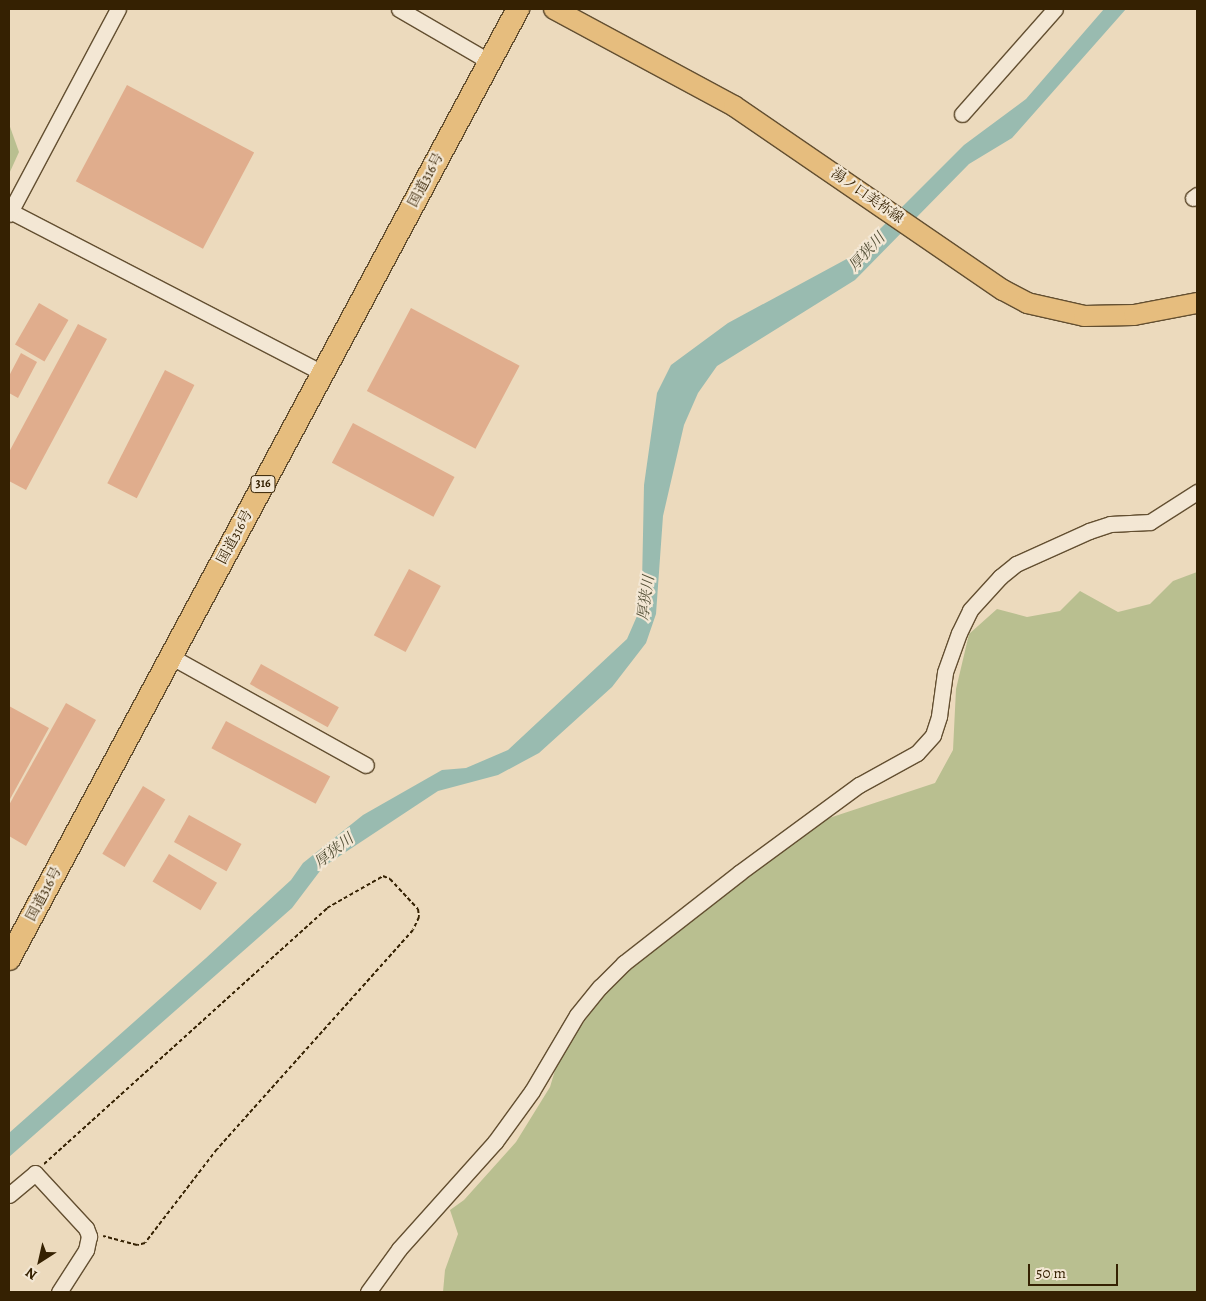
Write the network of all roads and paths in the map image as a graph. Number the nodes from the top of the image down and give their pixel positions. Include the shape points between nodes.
1 (118, 9) edge
2 (399, 9) edge
3 (518, 9) edge
4 (554, 9) edge
5 (1055, 9) edge
6 (490, 62) junction
7 (962, 114) dead end
8 (10, 213) edge
9 (1197, 303) edge
10 (322, 373) junction
11 (1197, 492) edge
12 (170, 656) junction
13 (366, 765) dead end
14 (9, 959) edge
15 (35, 1173) junction
16 (9, 1195) edge
17 (89, 1236) junction
18 (59, 1292) edge
19 (368, 1292) edge

1 - 8 street
2 - 6 street
3 - 6 highway, 国道316号 / 316
4 - 9 main road, 湯ノ口美祢線 via 734,106 1003,290 1027,303 1084,316 1134,315
5 - 7 street
6 - 10 highway, 国道316号 / 316
8 - 10 street
10 - 12 highway, 国道316号 / 316
11 - 19 street via 1150,522 1110,524 1089,531 1016,564 1000,577 970,610 959,633 945,672 939,716 928,741 917,753 859,785 739,873 612,975 577,1015 532,1091 495,1142 399,1249
12 - 13 street
12 - 14 highway, 国道316号 / 316
15 - 16 street
15 - 17 street via 86,1228
15 - 17 path via 89,1120 327,908 383,876 418,909 419,917 413,930 217,1149 145,1243 137,1245 96,1234
17 - 18 street via 86,1250

